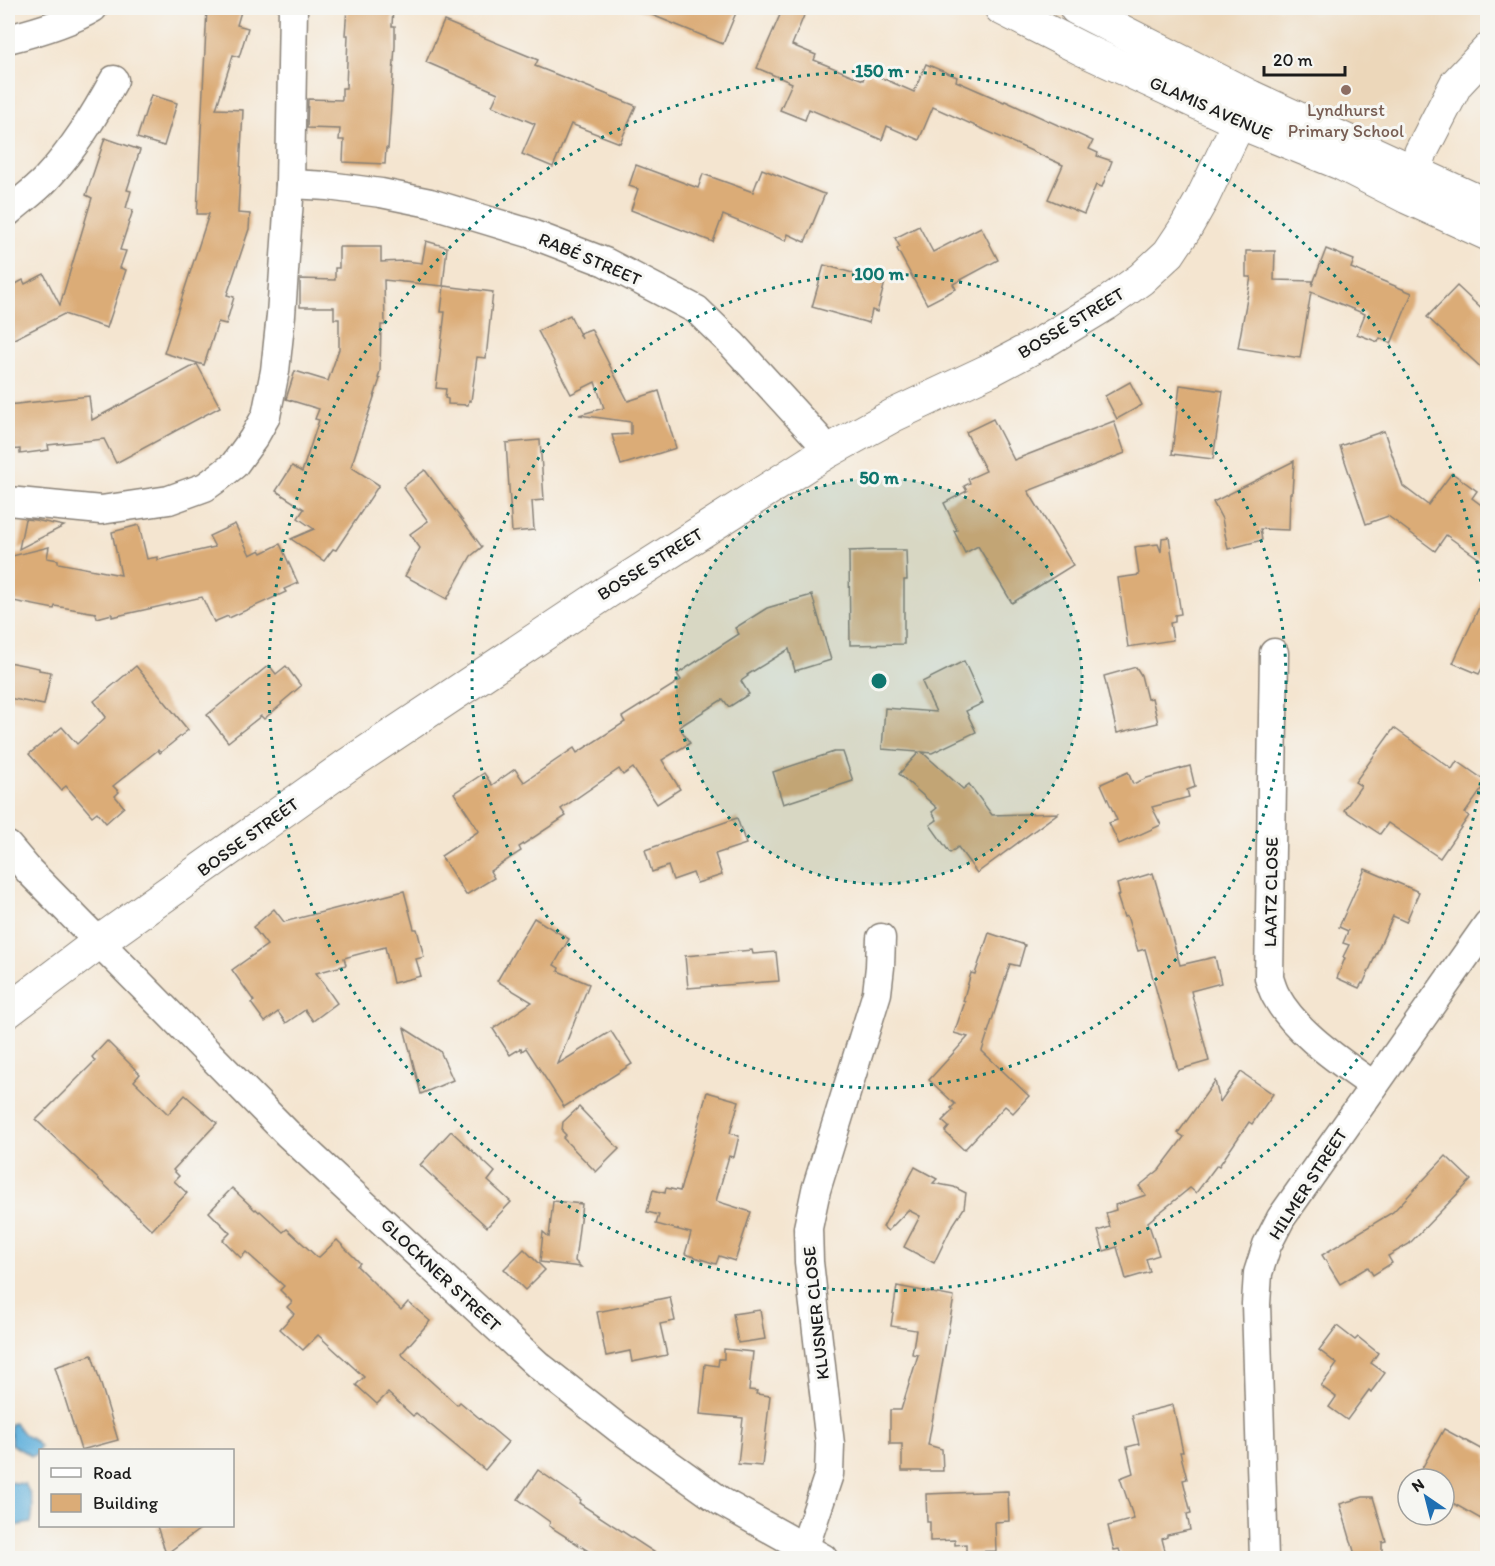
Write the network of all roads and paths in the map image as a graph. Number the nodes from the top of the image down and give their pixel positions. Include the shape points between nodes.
1 (93, 8) edge
2 (293, 8) edge
3 (1001, 8) edge
4 (1086, 12) edge
5 (8, 39) edge
6 (1082, 49) junction
7 (1488, 51) edge
8 (114, 80) dead end
9 (1245, 109) junction
10 (290, 183) junction
11 (1411, 185) junction
12 (1488, 206) edge
13 (8, 212) edge
14 (1488, 234) edge
15 (825, 453) junction
16 (8, 501) edge
17 (1274, 653) dead end
18 (8, 846) edge
19 (1488, 924) edge
20 (880, 938) dead end
21 (99, 942) junction
22 (8, 1011) edge
23 (1374, 1086) junction
24 (813, 1554) edge
25 (1264, 1558) edge

1 - 5 street
2 - 10 street
3 - 6 street, GLAMIS AVENUE
4 - 6 street
4 - 9 street, GLAMIS AVENUE
6 - 9 street, GLAMIS AVENUE
7 - 11 street via 1456,84 1421,152
8 - 13 street via 65,157
9 - 11 street, GLAMIS AVENUE via 1340,163
9 - 15 street, BOSSE STREET via 1185,229 1169,253 1142,279 1045,341
10 - 15 street, RABÉ STREET via 430,203 530,233 605,262 697,310 818,438
10 - 16 street via 275,371 266,416 234,465 205,487 141,505 102,510
11 - 12 street, GLAMIS AVENUE
11 - 14 street, GLAMIS AVENUE
15 - 21 street, BOSSE STREET via 474,679
17 - 23 street, LAATZ CLOSE via 1269,978 1284,1009 1312,1039
18 - 21 street, GLOCKNER STREET
19 - 23 street, HILMER STREET
20 - 24 street, KLUSNER CLOSE via 876,993 808,1228 830,1443 829,1474
21 - 22 street, BOSSE STREET
21 - 24 street, GLOCKNER STREET via 288,1134 538,1365 722,1502
23 - 25 street, HILMER STREET via 1281,1218 1258,1273

